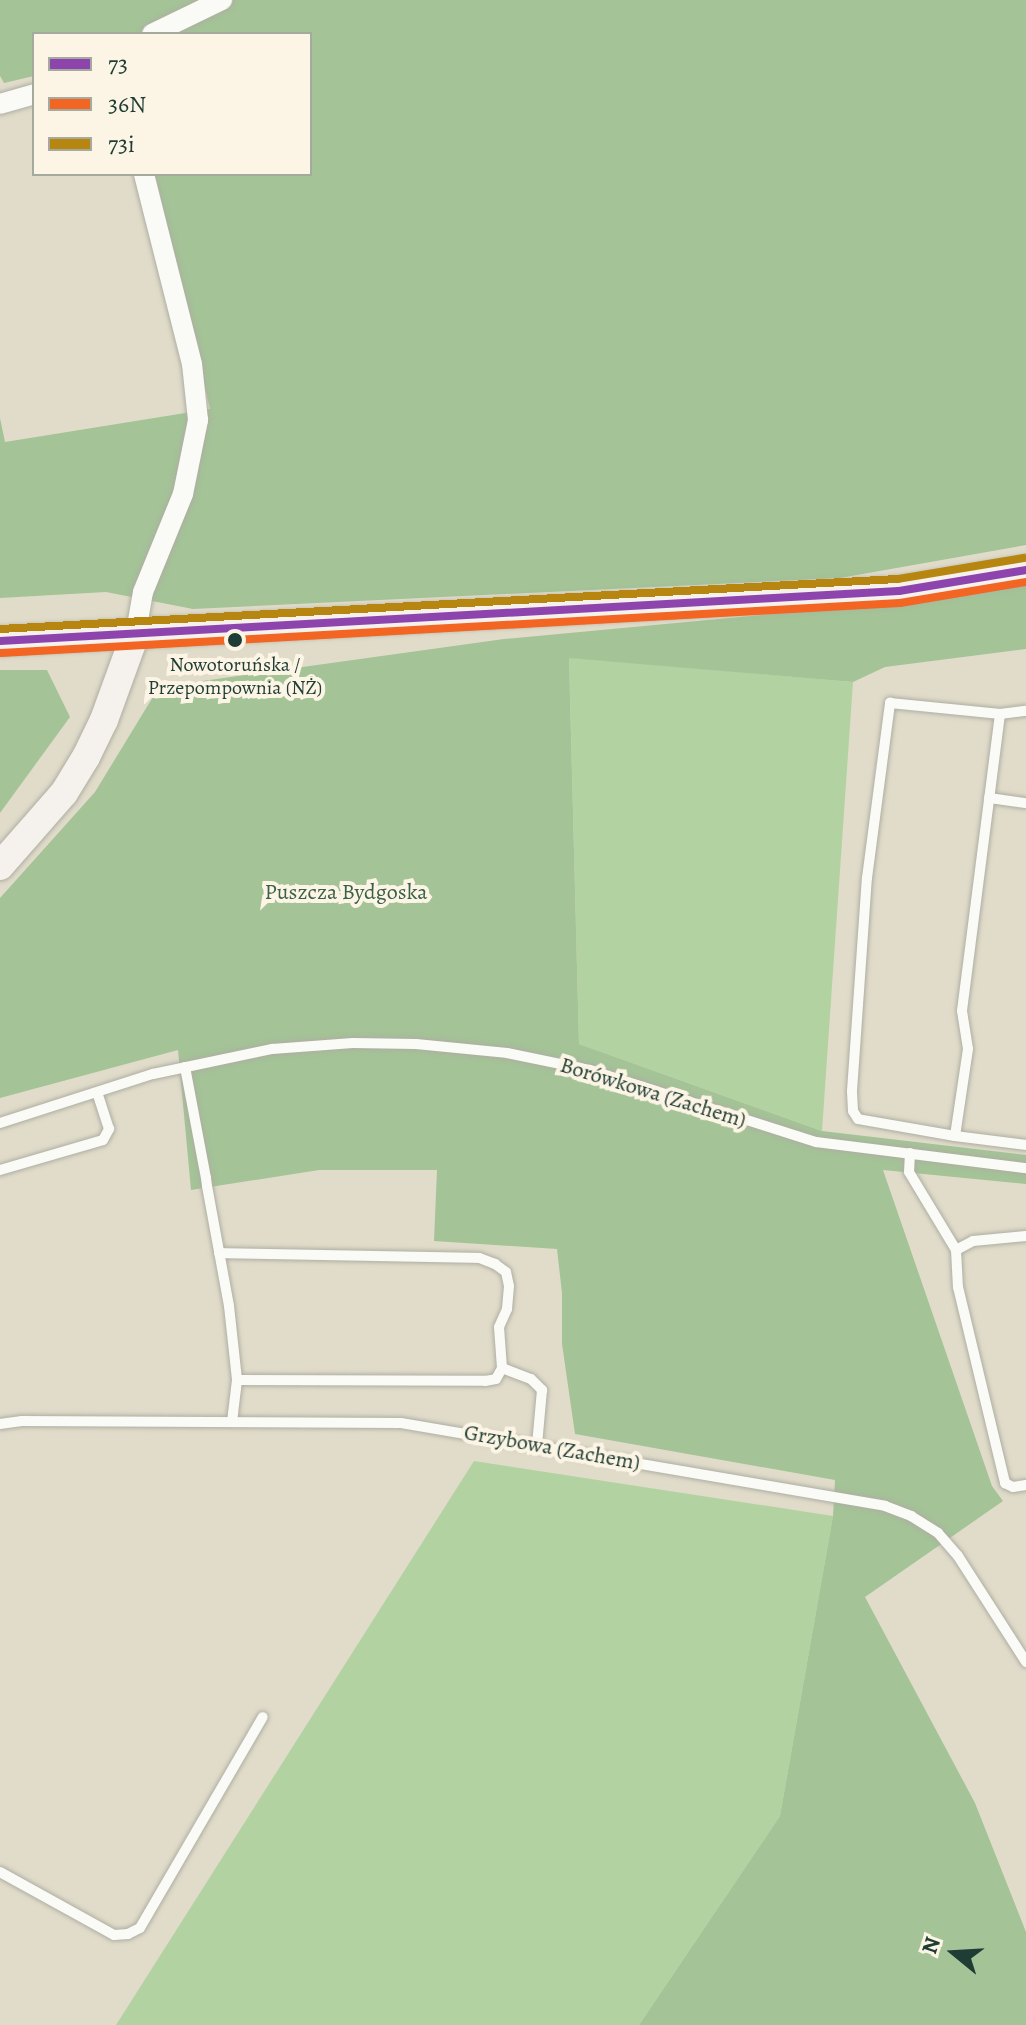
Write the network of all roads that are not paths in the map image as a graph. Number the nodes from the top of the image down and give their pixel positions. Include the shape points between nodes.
1 (222, 0) edge
2 (156, 32) edge
3 (32, 95) edge
4 (0, 104) edge
5 (145, 176) edge
6 (1026, 570) edge
7 (136, 632) junction
8 (0, 641) edge
9 (1026, 711) edge
10 (1000, 714) junction
11 (989, 798) junction
12 (1026, 803) edge
13 (0, 866) edge
14 (185, 1067) junction
15 (97, 1093) junction
16 (0, 1123) edge
17 (955, 1136) junction
18 (1026, 1145) edge
19 (910, 1153) junction
20 (1026, 1168) edge
21 (0, 1170) edge
22 (1026, 1236) edge
23 (956, 1250) junction
24 (219, 1253) junction
25 (502, 1368) junction
26 (237, 1380) junction
27 (232, 1422) junction
28 (0, 1424) edge
29 (537, 1445) junction
30 (1026, 1485) edge
31 (1026, 1662) edge
32 (263, 1717) dead end
33 (0, 1872) edge

1 - 2 street
3 - 4 street
5 - 7 street via 192,364 198,420 183,494 143,592
6 - 7 main road via 886,592
7 - 8 main road
7 - 13 main road via 86,757 64,793
9 - 10 lane
10 - 11 lane
10 - 17 lane via 890,703 875,792 853,1111 870,1123
11 - 12 lane
11 - 17 lane via 962,1011 968,1049
14 - 15 lane, Borówkowa (Zachem)
14 - 19 lane, Borówkowa (Zachem) via 272,1049 353,1043 451,1045 590,1070 816,1142
14 - 24 lane
15 - 16 lane, Borówkowa (Zachem)
15 - 21 lane via 109,1129 103,1140
17 - 18 lane
19 - 20 lane, Borówkowa (Zachem)
19 - 23 lane via 909,1172
22 - 23 lane via 973,1241
23 - 30 lane via 958,1287 1005,1483
24 - 25 lane via 479,1258 495,1264 506,1272 509,1286 499,1327
24 - 26 lane
25 - 26 lane via 496,1379 485,1381
25 - 29 lane via 531,1379 542,1390
26 - 27 lane
27 - 28 lane, Grzybowa (Zachem)
27 - 29 lane, Grzybowa (Zachem) via 401,1423
29 - 31 lane, Grzybowa (Zachem) via 873,1504 911,1516 938,1533 958,1556
32 - 33 lane via 140,1928 114,1935

